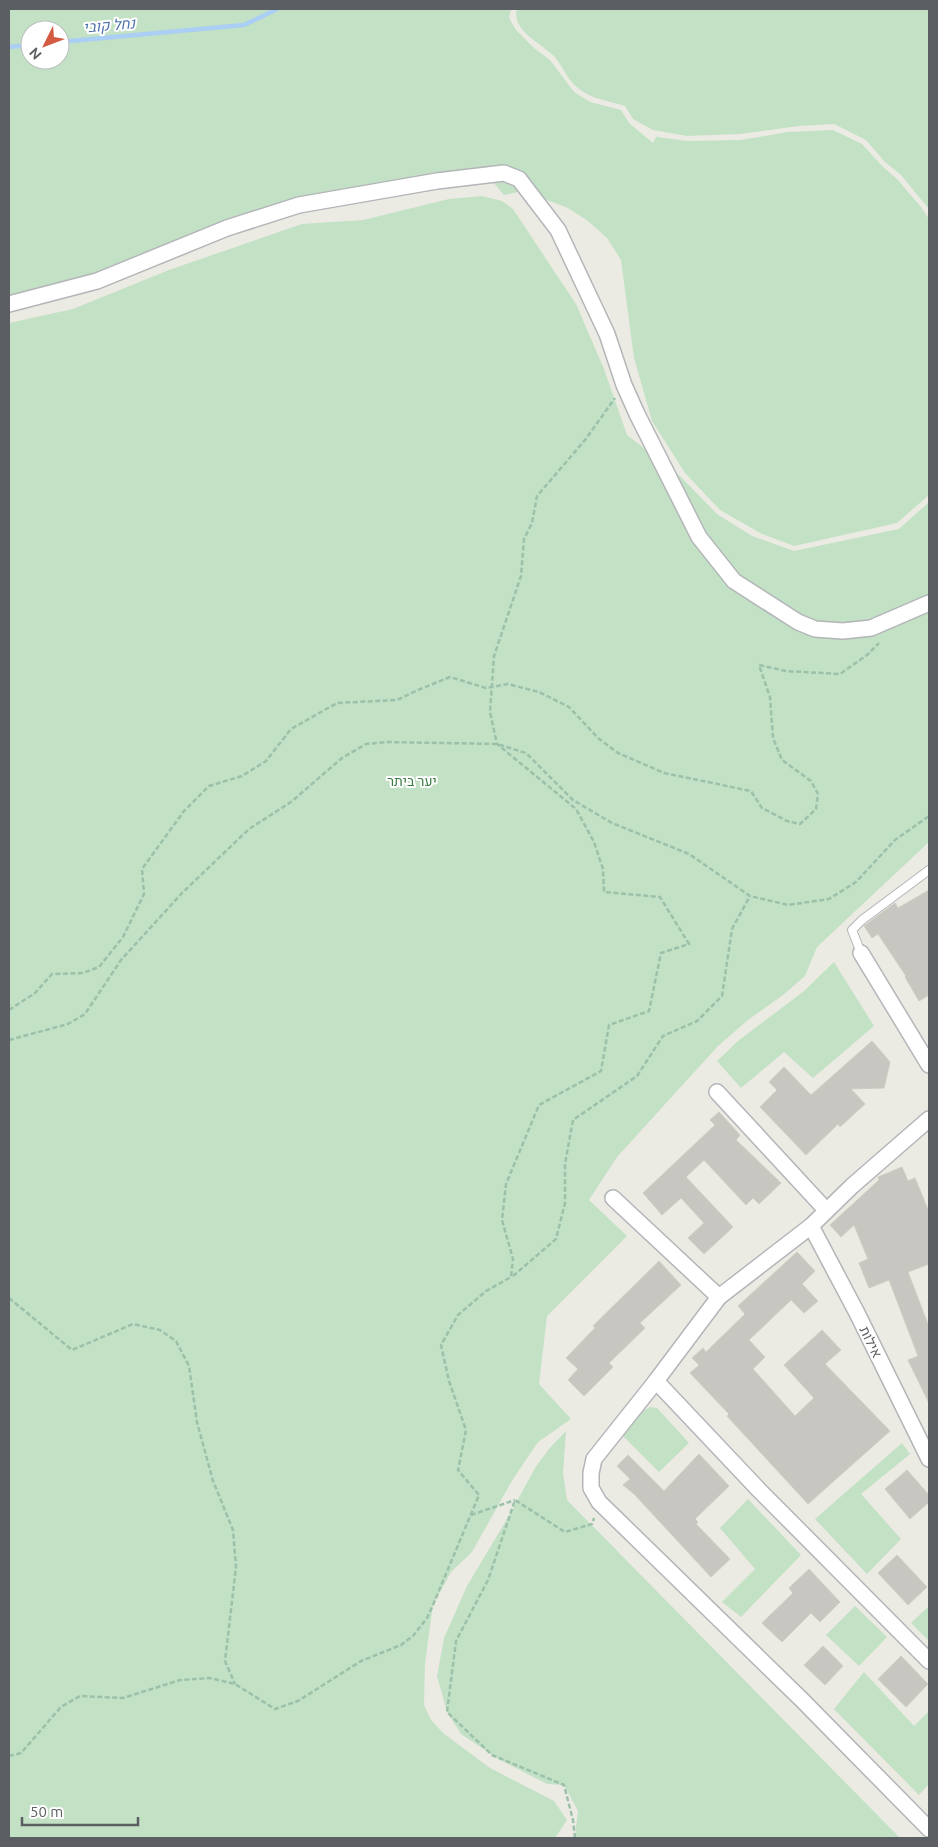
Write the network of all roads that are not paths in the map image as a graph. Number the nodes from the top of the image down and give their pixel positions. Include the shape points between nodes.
1 (9, 304) edge
2 (929, 603) edge
3 (929, 870) edge
4 (861, 953) joint
5 (929, 1065) edge
6 (717, 1092) dead end
7 (929, 1119) edge
8 (613, 1198) dead end
9 (826, 1210) junction
10 (811, 1226) junction
11 (719, 1297) junction
12 (656, 1380) junction
13 (929, 1459) edge
14 (929, 1661) edge
15 (929, 1828) edge

1 - 2 street via 97,282 227,228 299,205 504,173 519,179 558,230 607,334 637,414 699,537 734,581 798,622 815,629 871,628
3 - 4 lane via 852,930
4 - 5 street
6 - 9 street
7 - 9 street
8 - 11 street
9 - 10 street
10 - 11 street
10 - 13 street, אילות
11 - 12 street
12 - 14 street via 759,1490
12 - 15 street via 594,1459 591,1488 599,1502

